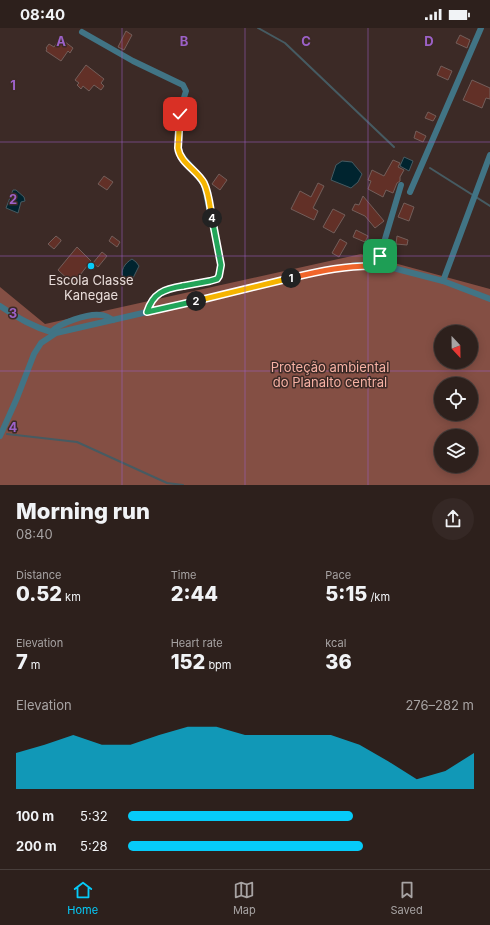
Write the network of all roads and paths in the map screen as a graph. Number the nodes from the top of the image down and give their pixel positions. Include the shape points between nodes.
1 (481, 28) edge
2 (82, 32) dead end
3 (490, 155) edge
4 (401, 185) dead end
5 (410, 192) dead end
6 (377, 266) junction
7 (443, 281) junction
8 (490, 299) edge
9 (0, 306) edge
10 (147, 312) junction
11 (53, 332) junction
12 (0, 436) edge

1 - 5 street
2 - 10 street via 183,85 186,91 180,114 178,153 204,184 221,265 220,272 217,279 161,292 154,298
3 - 7 street
4 - 6 street
6 - 7 street
6 - 10 street via 357,265 311,273
7 - 8 street
9 - 11 street via 30,325
10 - 11 street
11 - 12 street via 34,354

